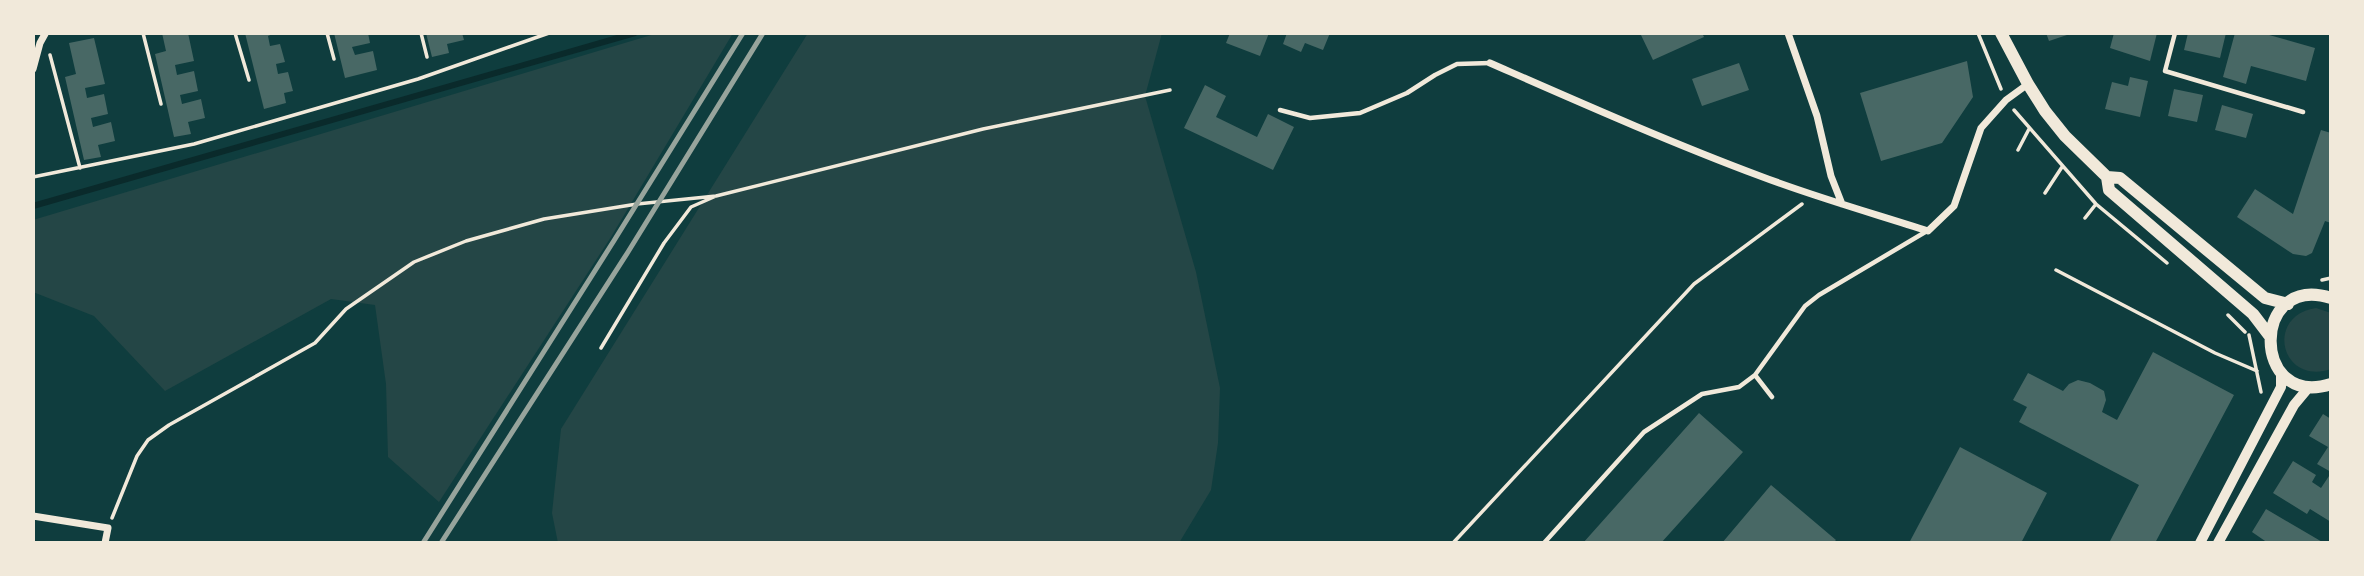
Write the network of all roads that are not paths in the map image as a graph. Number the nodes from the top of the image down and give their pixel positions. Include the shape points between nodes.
1 (44, 33) edge
2 (1788, 33) edge
3 (2001, 33) edge
4 (2175, 33) edge
5 (1490, 62) joint
6 (33, 69) edge
7 (2028, 84) junction
8 (1280, 110) dead end
9 (2303, 112) dead end
10 (2107, 177) junction
11 (1842, 204) junction
12 (1928, 231) junction
13 (2329, 294) edge
14 (2288, 304) junction
15 (2269, 335) junction
16 (2281, 373) junction
17 (1755, 375) junction
18 (2331, 384) edge
19 (2309, 387) junction
20 (1772, 397) dead end
21 (33, 516) edge
22 (105, 543) edge
23 (1544, 543) edge
24 (2200, 543) edge
25 (2218, 543) edge

1 - 6 street
2 - 11 street
3 - 7 main road
4 - 9 lane via 2165,71
5 - 8 lane via 1457,64 1408,93 1360,113 1310,118
5 - 11 street via 1608,115
7 - 10 main road via 2065,136
7 - 12 street via 1981,128 1954,206
10 - 14 main road via 2120,178 2265,298
10 - 15 main road via 2109,190 2253,314
11 - 12 street
12 - 17 lane via 1805,306
13 - 14 main road via 2305,296
14 - 15 main road via 2275,318
15 - 16 main road via 2271,355
16 - 19 main road
16 - 24 street via 2281,387
17 - 20 lane
17 - 23 lane via 1739,387 1702,394 1644,432
18 - 19 main road
19 - 25 street via 2294,405
21 - 22 street via 108,527

